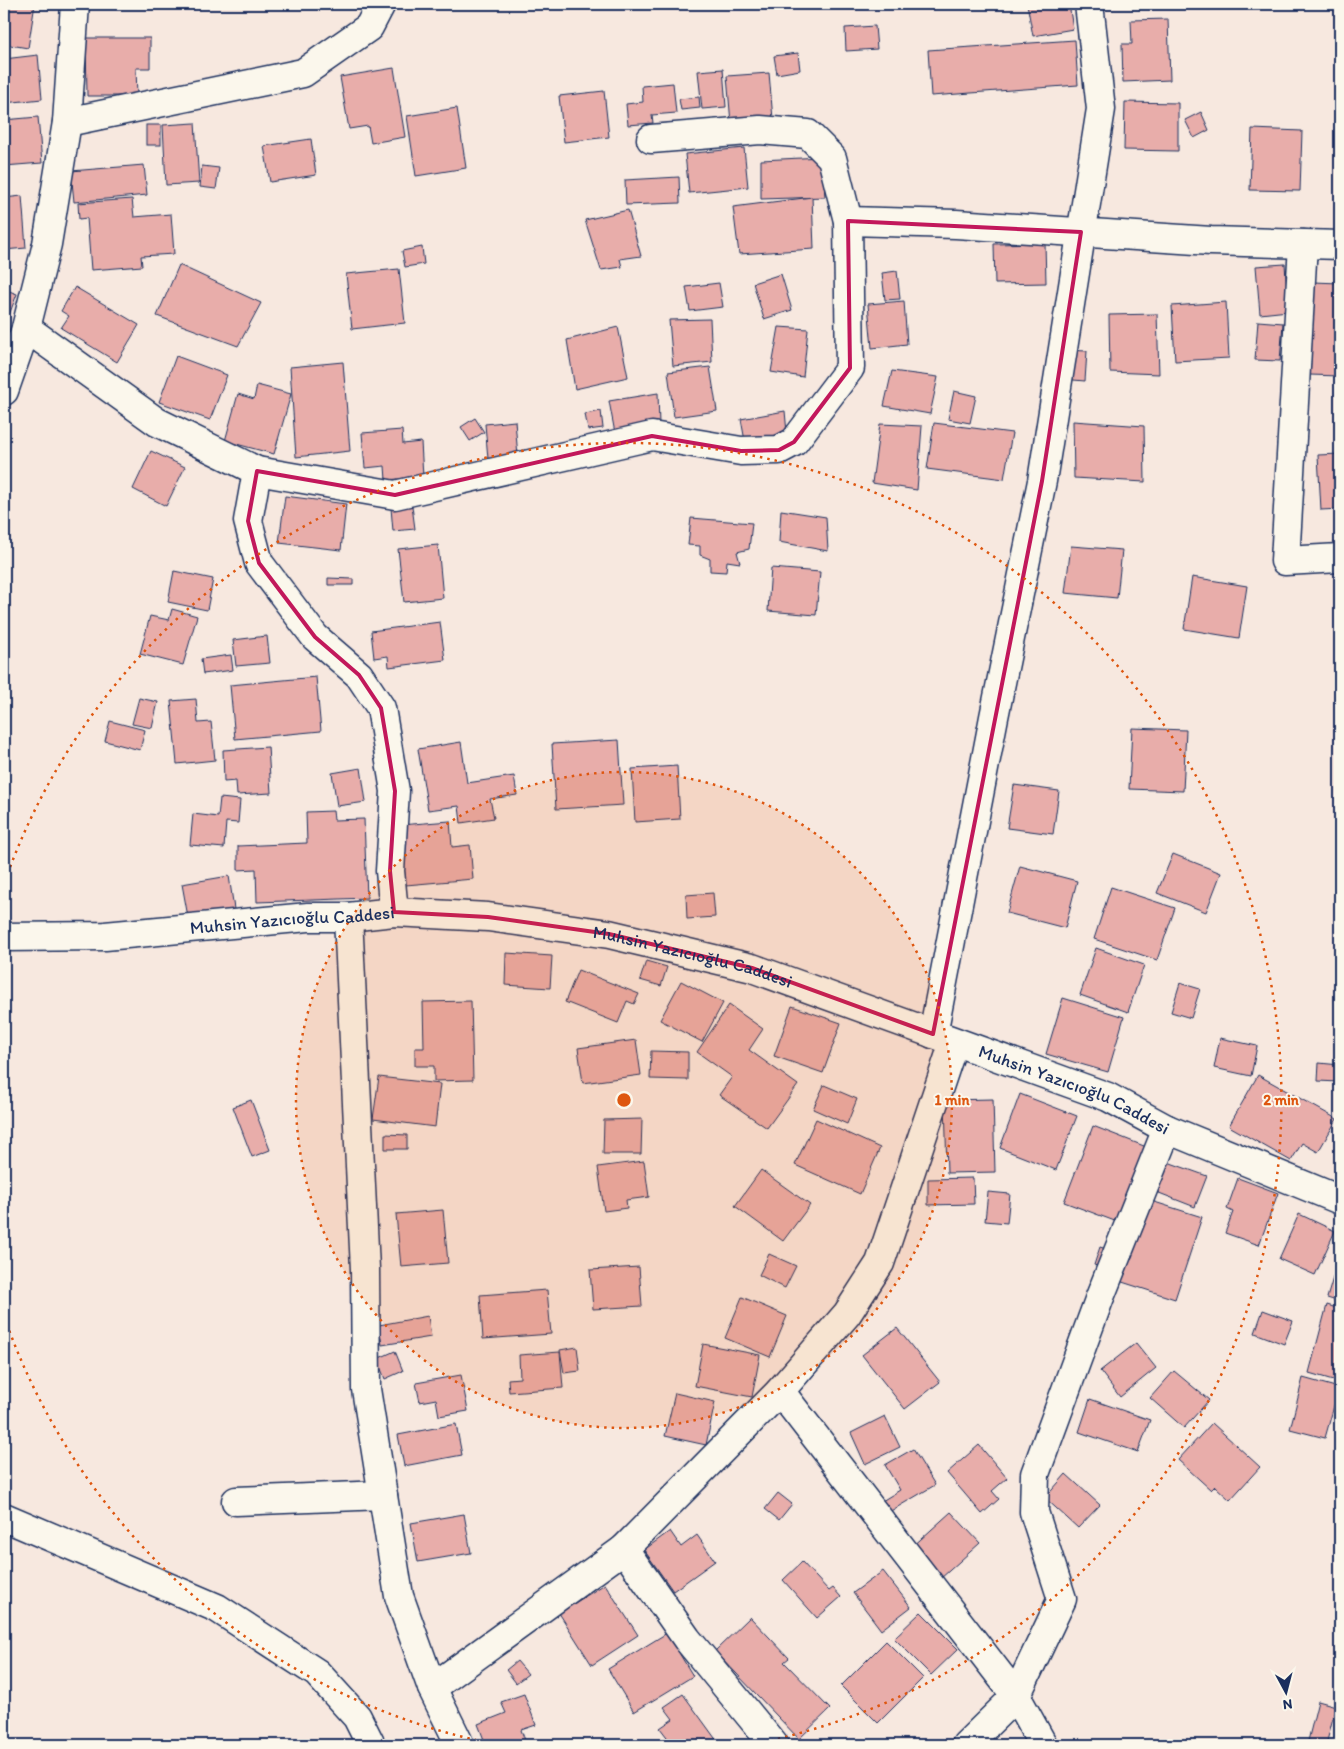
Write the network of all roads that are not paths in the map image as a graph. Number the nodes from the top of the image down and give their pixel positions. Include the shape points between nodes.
1 (75, 4) edge
2 (381, 4) edge
3 (1089, 4) edge
4 (67, 122) junction
5 (651, 139) dead end
6 (848, 221) junction
7 (1081, 232) junction
8 (1304, 244) junction
9 (1340, 245) edge
10 (26, 328) junction
11 (4, 391) edge
12 (257, 470) junction
13 (1340, 558) edge
14 (394, 912) junction
15 (348, 917) junction
16 (4, 937) edge
17 (944, 1038) junction
18 (1167, 1129) junction
19 (1340, 1200) edge
20 (780, 1391) junction
21 (383, 1495) junction
22 (236, 1501) dead end
23 (4, 1516) edge
24 (624, 1549) junction
25 (432, 1688) junction
26 (1016, 1696) junction
27 (371, 1745) edge
28 (460, 1745) edge
29 (774, 1745) edge
30 (966, 1745) edge
31 (1043, 1745) edge

1 - 4 street
2 - 4 street via 369,27 303,73
3 - 7 street via 1101,109
4 - 10 street via 47,244
5 - 6 street via 760,130 808,134 832,158
6 - 7 street
6 - 12 street via 850,368 794,442 779,450 741,450 652,436 395,495
7 - 8 street
7 - 17 street via 1042,481 992,727
8 - 9 street
8 - 13 street via 1285,561
10 - 11 street
10 - 12 street via 156,422
12 - 14 street via 248,521 259,563 315,637 360,675 381,708 396,791 390,871
14 - 15 street, Muhsin Yazıcıoğlu Caddesi
14 - 17 street, Muhsin Yazıcıoğlu Caddesi via 488,917 609,934 752,968
15 - 16 street, Muhsin Yazıcıoğlu Caddesi via 308,917 105,936
15 - 21 street via 365,1269 366,1389
17 - 18 street, Muhsin Yazıcıoğlu Caddesi via 1108,1097
17 - 20 street via 880,1263 847,1314
18 - 19 street, Muhsin Yazıcıoğlu Caddesi
18 - 26 street via 1100,1297 1035,1474 1034,1512 1062,1599
20 - 24 street
20 - 26 street
21 - 22 street
21 - 25 street via 399,1596
23 - 27 street via 217,1608 318,1673 357,1717
24 - 25 street
24 - 29 street via 687,1639
25 - 28 street
26 - 30 street
26 - 31 street

